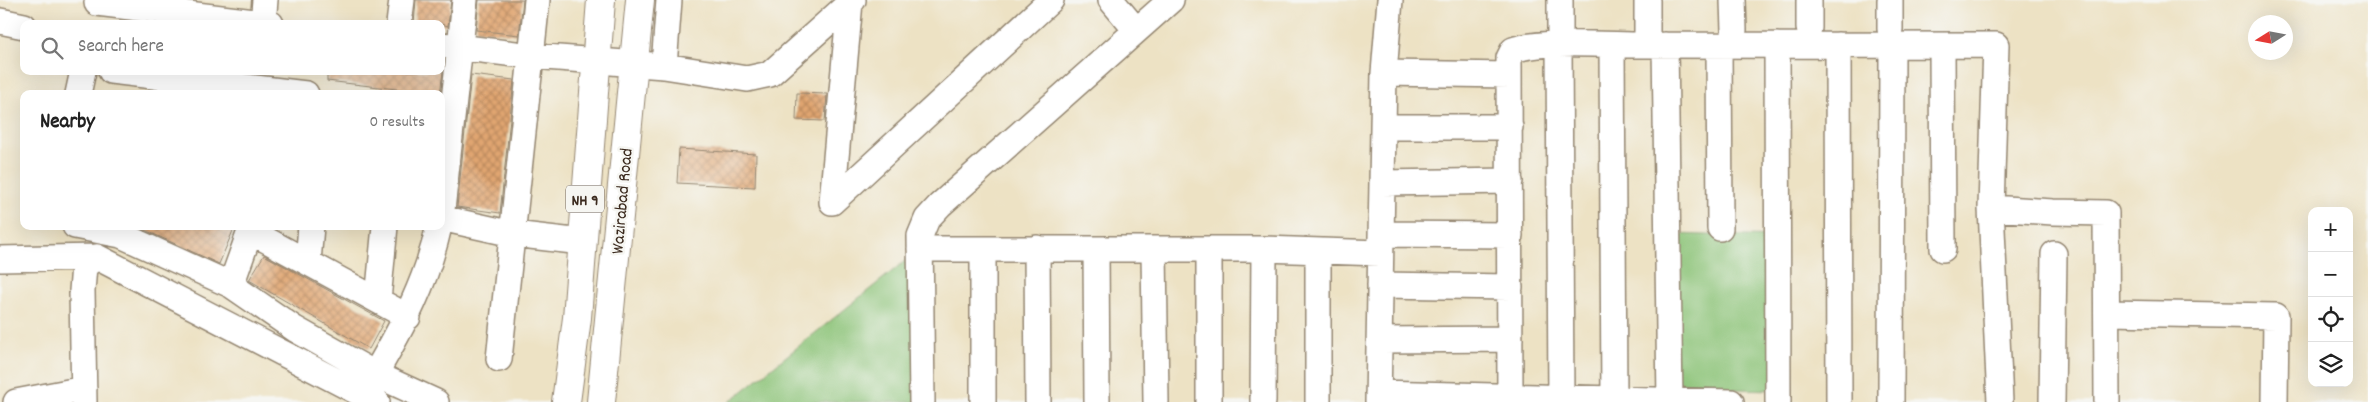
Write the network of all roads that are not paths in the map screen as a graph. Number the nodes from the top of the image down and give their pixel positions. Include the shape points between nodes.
1 (402, 0) edge
2 (465, 0) edge
3 (537, 0) edge
4 (601, 0) edge
5 (640, 0) edge
6 (669, 0) edge
7 (1051, 0) edge
8 (1112, 0) edge
9 (1171, 0) edge
10 (1390, 0) edge
11 (1560, 0) edge
12 (1647, 0) edge
13 (1733, 0) edge
14 (1809, 0) edge
15 (1890, 0) edge
16 (851, 1) edge
17 (96, 9) edge
18 (266, 18) edge
19 (400, 20) edge
20 (0, 21) edge
21 (20, 25) edge
22 (1809, 28) dead end
23 (1136, 30) junction
24 (1891, 37) junction
25 (1726, 38) junction
26 (1560, 39) junction
27 (1612, 45) junction
28 (1656, 45) junction
29 (1777, 45) junction
30 (450, 46) edge
31 (1838, 46) junction
32 (1942, 46) junction
33 (532, 56) junction
34 (595, 59) junction
35 (633, 64) junction
36 (664, 66) junction
37 (1384, 73) junction
38 (82, 75) edge
39 (157, 75) edge
40 (1509, 75) junction
41 (257, 84) edge
42 (79, 90) edge
43 (286, 90) edge
44 (447, 111) edge
45 (1383, 127) junction
46 (1510, 127) junction
47 (445, 146) edge
48 (1510, 181) junction
49 (1382, 183) junction
50 (1991, 208) junction
51 (445, 219) edge
52 (1720, 228) dead end
53 (96, 230) edge
54 (251, 230) edge
55 (253, 230) edge
56 (311, 230) edge
57 (385, 230) edge
58 (439, 230) edge
59 (513, 234) junction
60 (1510, 235) junction
61 (582, 242) junction
62 (1380, 243) junction
63 (1037, 248) junction
64 (983, 249) junction
65 (1210, 249) junction
66 (1264, 249) junction
67 (920, 250) junction
68 (1096, 250) junction
69 (1154, 250) junction
70 (1943, 250) dead end
71 (1318, 252) junction
72 (2054, 254) dead end
73 (97, 256) junction
74 (0, 259) edge
75 (308, 262) junction
76 (230, 285) junction
77 (1380, 285) junction
78 (1510, 287) junction
79 (378, 300) junction
80 (2106, 313) junction
81 (408, 317) junction
82 (1510, 339) junction
83 (1381, 340) junction
84 (499, 359) dead end
85 (375, 374) junction
86 (84, 396) edge
87 (1378, 397) edge
88 (1510, 399) edge
89 (1562, 400) edge
90 (1614, 400) edge
91 (1670, 401) edge
92 (16, 402) edge
93 (377, 402) edge
94 (436, 402) edge
95 (566, 402) edge
96 (602, 402) edge
97 (922, 402) edge
98 (983, 402) edge
99 (1038, 402) edge
100 (1097, 402) edge
101 (1156, 402) edge
102 (1209, 402) edge
103 (1263, 402) edge
104 (1318, 402) edge
105 (1718, 402) edge
106 (1731, 402) edge
107 (1778, 402) edge
108 (1838, 402) edge
109 (1891, 402) edge
110 (2000, 402) edge
111 (2052, 402) edge
112 (2107, 402) edge
113 (2275, 402) edge

1 - 19 street
2 - 30 street
3 - 33 street
4 - 34 highway, Wazirabad Road / NH 9
5 - 35 highway, Wazirabad Road / NH 9
6 - 36 street
7 - 16 street via 832,202
8 - 23 street
9 - 23 street
10 - 37 street
11 - 26 street
12 - 28 street
13 - 25 street
14 - 22 street
15 - 24 street
16 - 36 street via 770,74 747,79
17 - 18 street
20 - 21 street
23 - 67 street via 940,205 927,219 920,236
24 - 31 street
24 - 32 street
24 - 109 street
25 - 28 street
25 - 29 street
25 - 52 street
26 - 27 street
26 - 40 street via 1513,50
26 - 89 street
27 - 28 street
27 - 90 street
28 - 91 street
29 - 31 street
29 - 107 street
30 - 33 street
30 - 44 street
31 - 108 street
32 - 50 street via 1996,46
32 - 70 street
33 - 34 street
33 - 59 street
34 - 35 street
34 - 61 highway, Wazirabad Road / NH 9
35 - 36 street
35 - 96 highway, Wazirabad Road / NH 9
37 - 40 street
37 - 45 street
38 - 42 street
39 - 41 street
40 - 46 street
41 - 43 street
44 - 47 street
45 - 46 street
45 - 49 street
46 - 48 street
48 - 49 street
48 - 60 street
49 - 62 street
50 - 80 street via 2106,213
50 - 110 street
51 - 59 street
53 - 76 street via 122,235
54 - 76 street
55 - 75 street
56 - 75 street
57 - 79 street
58 - 81 street
59 - 61 street
59 - 84 street
60 - 62 street
60 - 78 street
61 - 95 highway, Wazirabad Road / NH 9 via 577,318
62 - 71 street
62 - 77 street
63 - 64 street
63 - 68 street
63 - 99 street
64 - 67 street
64 - 98 street
65 - 66 street
65 - 69 street
65 - 102 street
66 - 71 street
66 - 103 street
67 - 97 street
68 - 69 street
68 - 100 street
69 - 101 street
71 - 104 street
72 - 111 street
73 - 74 street
73 - 86 street via 84,266
73 - 93 street
75 - 79 street
76 - 85 street via 295,329
77 - 78 street
77 - 83 street
78 - 82 street
79 - 81 street
80 - 112 street
80 - 113 street via 2276,316
81 - 85 street
82 - 83 street
82 - 88 street
83 - 87 street
85 - 94 street
86 - 92 street
87 - 88 street
88 - 89 street
89 - 90 street
90 - 91 street
91 - 105 street
105 - 106 street

